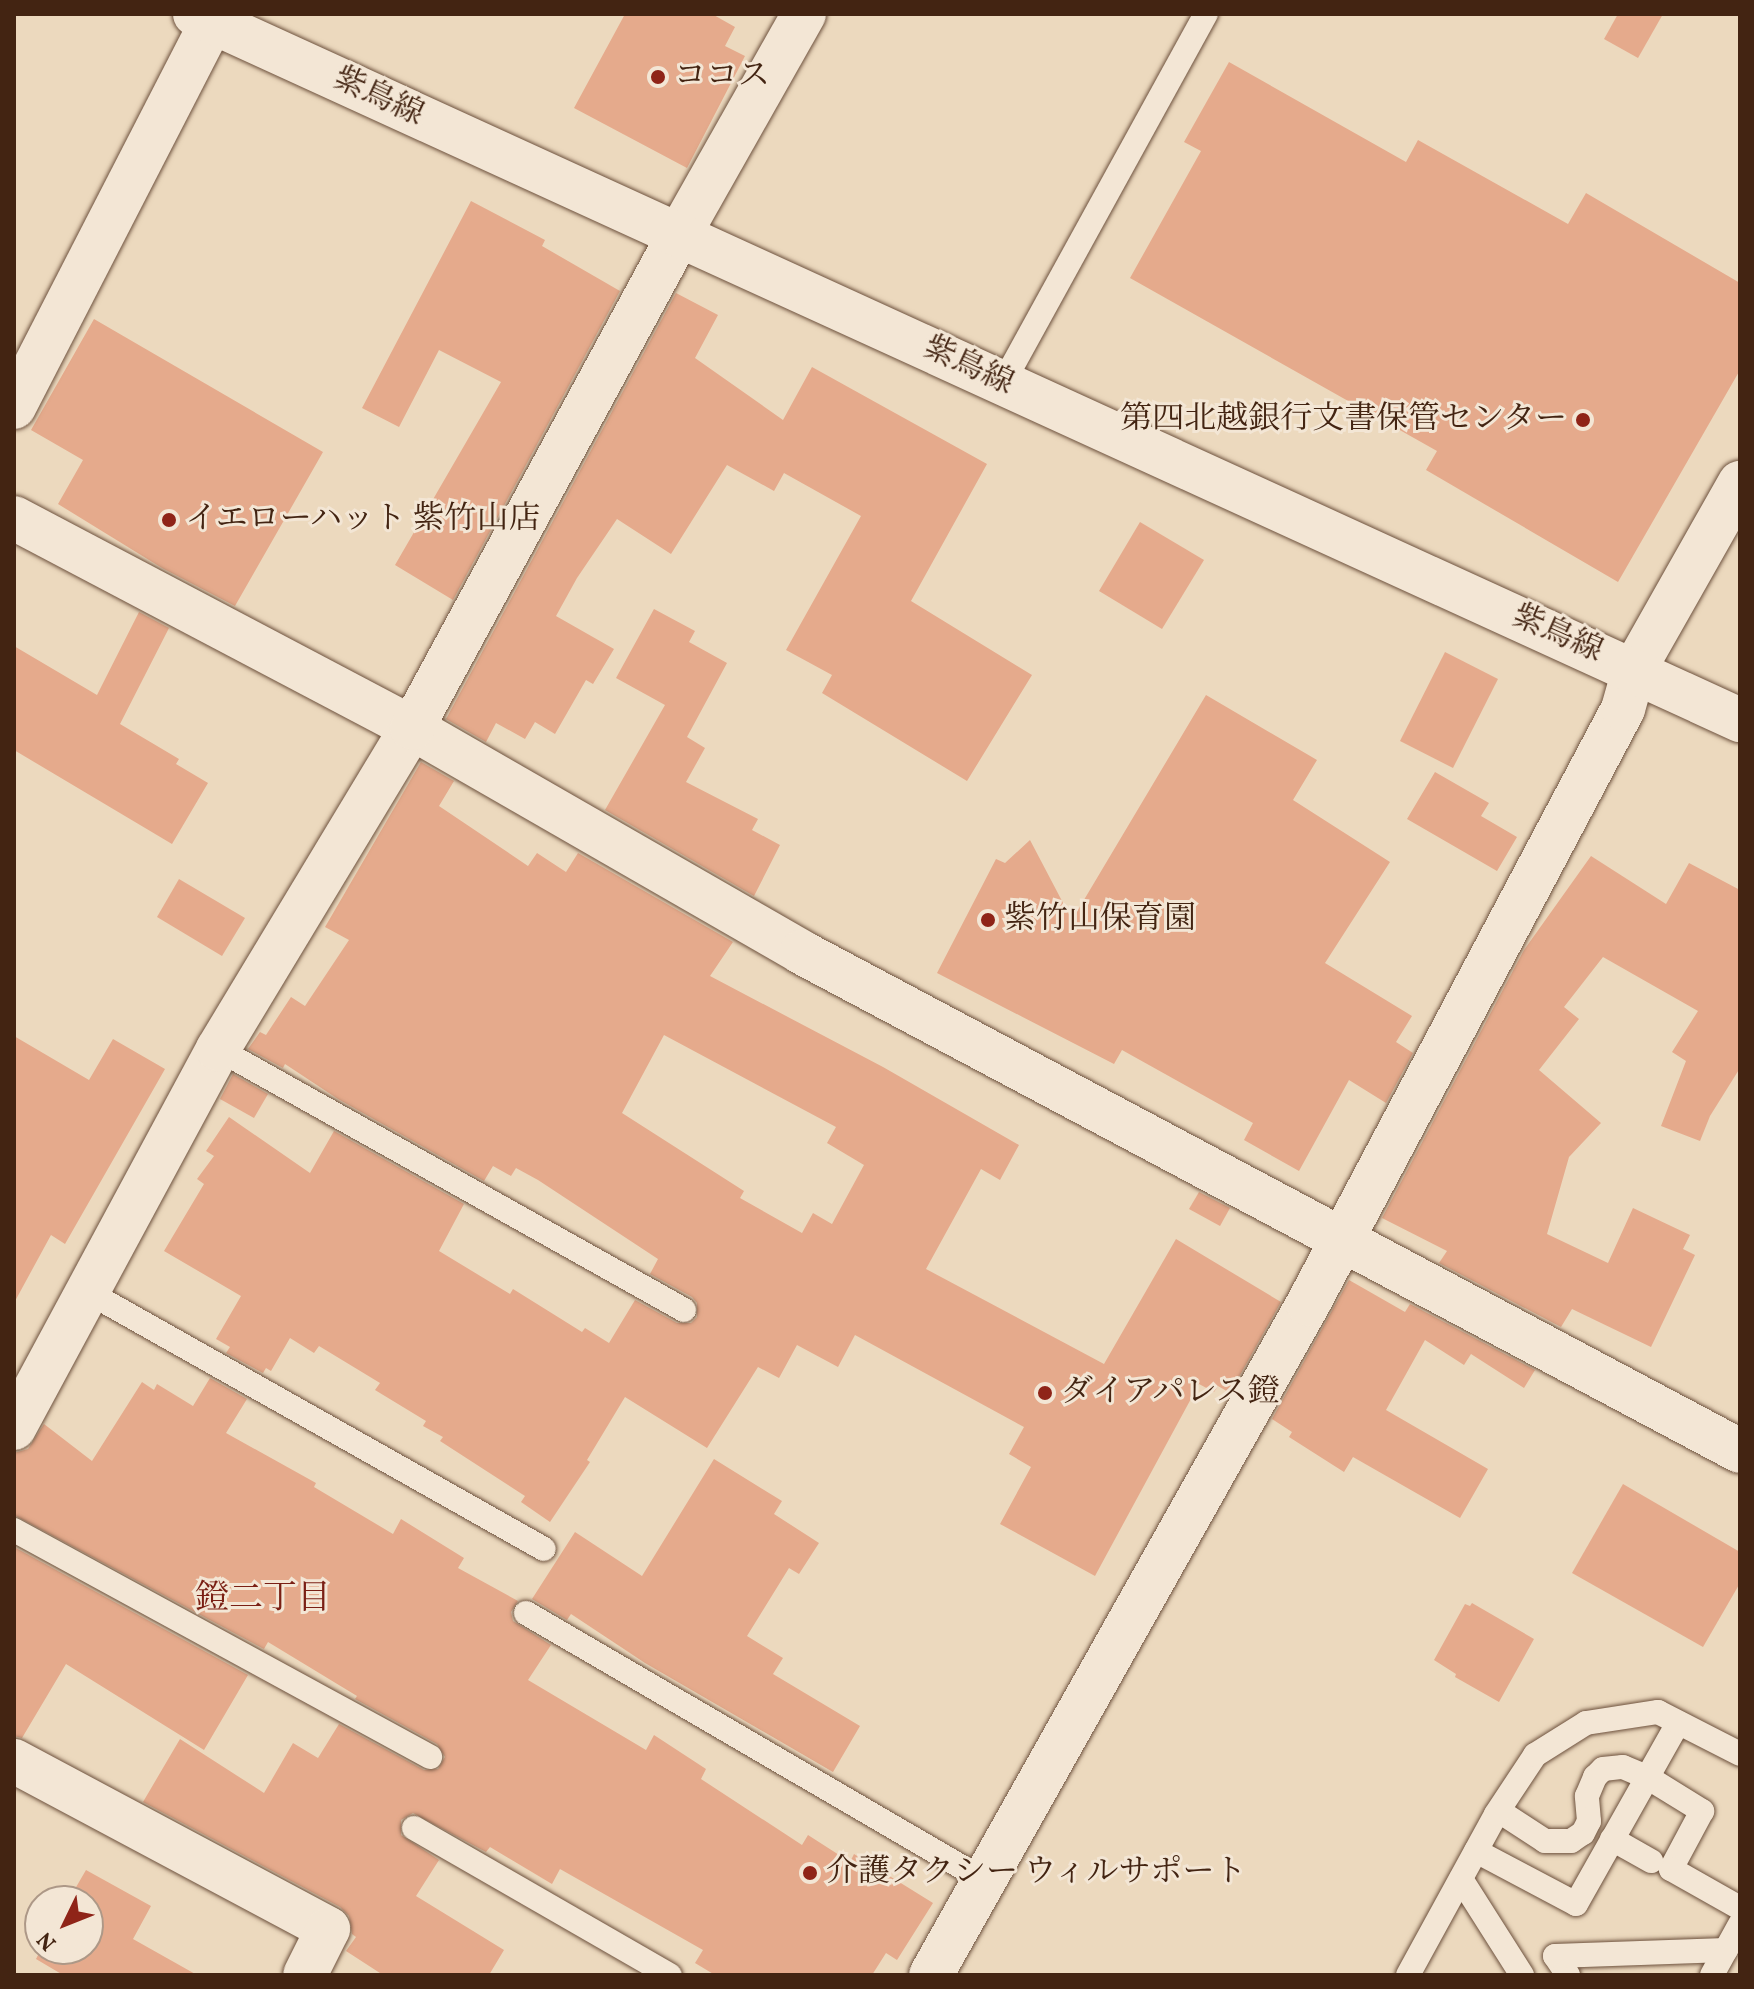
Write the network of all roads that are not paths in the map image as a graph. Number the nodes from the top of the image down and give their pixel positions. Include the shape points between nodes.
1 (804, 14) edge
2 (1206, 14) edge
3 (204, 18) edge
4 (679, 235) junction
5 (1003, 383) junction
6 (14, 407) edge
7 (1740, 483) edge
8 (14, 518) edge
9 (1634, 670) junction
10 (1740, 720) edge
11 (412, 728) junction
12 (218, 1049) junction
13 (1343, 1237) junction
14 (88, 1292) junction
15 (684, 1310) dead end
16 (18, 1409) edge
17 (1740, 1451) edge
18 (14, 1530) edge
19 (544, 1549) dead end
20 (526, 1613) dead end
21 (1678, 1723) junction
22 (1740, 1754) edge
23 (430, 1757) dead end
24 (14, 1761) edge
25 (1647, 1777) junction
26 (1499, 1811) junction
27 (414, 1828) dead end
28 (1612, 1839) junction
29 (1476, 1851) junction
30 (1651, 1861) dead end
31 (1461, 1879) junction
32 (984, 1880) junction
33 (1740, 1908) edge
34 (1740, 1924) edge
35 (1726, 1950) junction
36 (305, 1975) edge
37 (670, 1975) edge
38 (931, 1975) edge
39 (1408, 1975) edge
40 (1522, 1975) edge
41 (1568, 1975) edge
42 (1712, 1975) edge

1 - 4 street
2 - 5 lane
3 - 4 street, 紫鳥線
3 - 6 street
4 - 5 street, 紫鳥線
4 - 11 street
5 - 9 street, 紫鳥線
7 - 9 street
8 - 11 street
9 - 10 street, 紫鳥線
9 - 13 street via 1623,709
11 - 12 street
11 - 13 street via 801,952
12 - 14 street
12 - 15 lane
13 - 17 street
13 - 32 street
14 - 16 street
14 - 19 lane
18 - 23 lane
20 - 32 lane
21 - 22 lane
21 - 25 lane
21 - 26 lane via 1658,1712 1586,1723 1535,1755
24 - 36 street via 328,1929
25 - 26 lane via 1623,1767 1603,1769 1589,1786 1589,1821 1571,1841 1545,1841
25 - 28 lane
25 - 33 lane via 1702,1811 1671,1869
26 - 29 lane
27 - 37 lane
28 - 29 lane via 1576,1904
28 - 30 lane
29 - 31 lane
31 - 39 lane
31 - 40 lane
32 - 38 street
34 - 35 lane
35 - 41 lane via 1555,1956
35 - 42 lane

